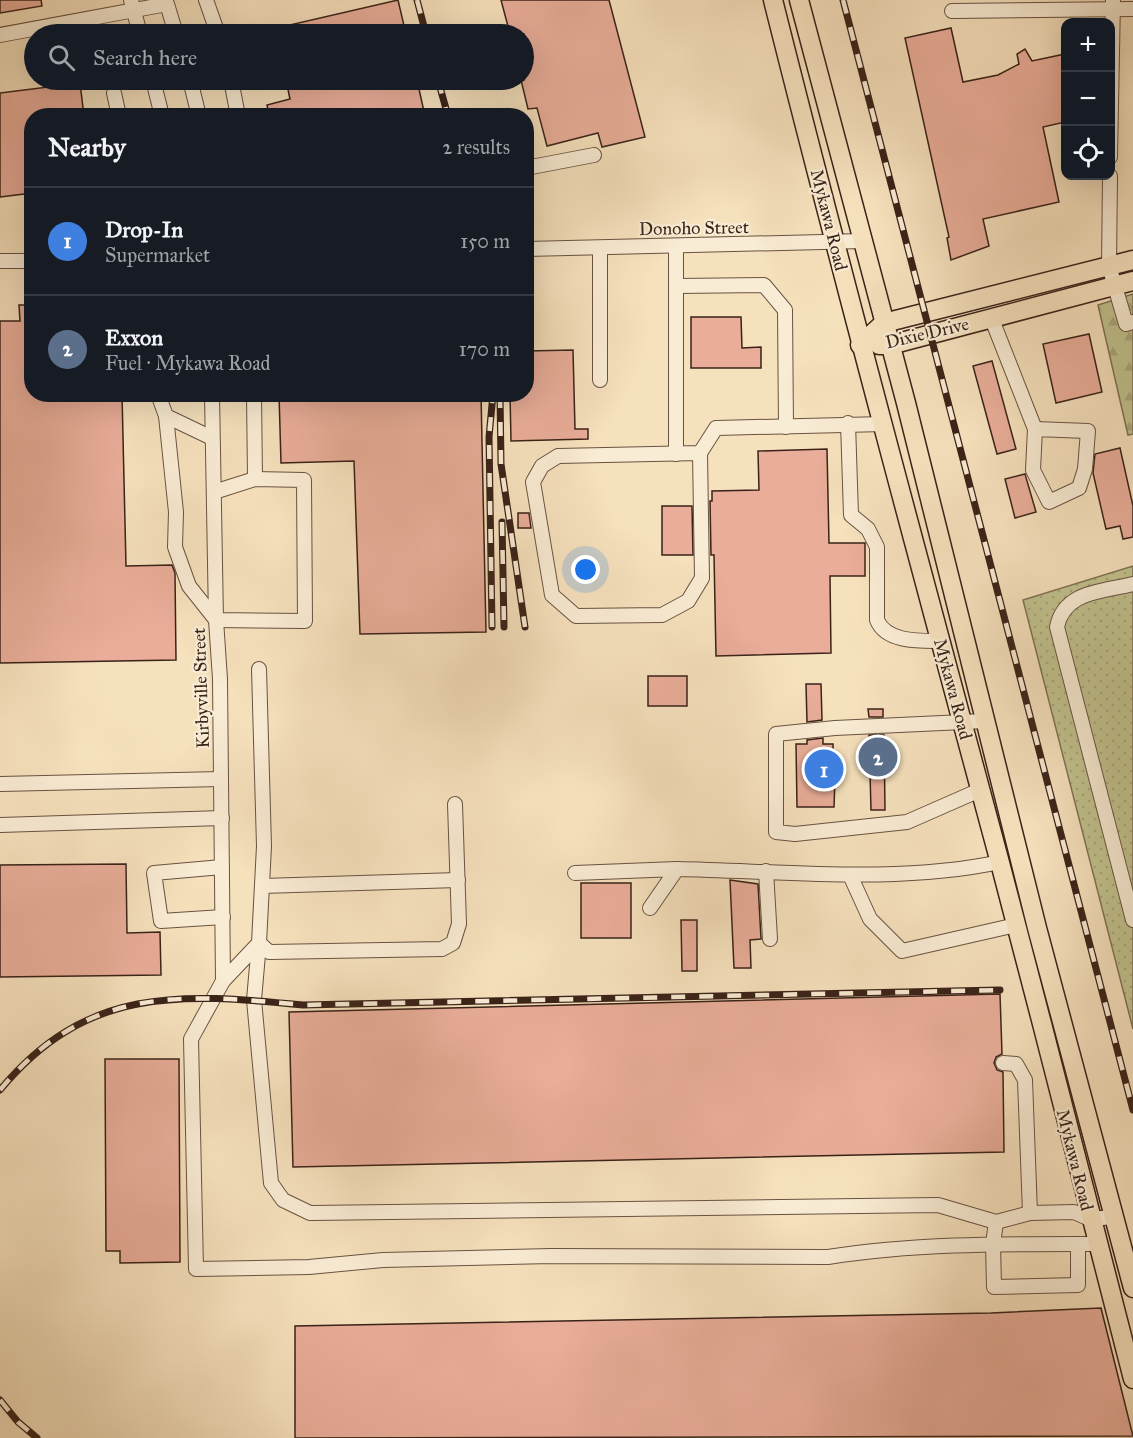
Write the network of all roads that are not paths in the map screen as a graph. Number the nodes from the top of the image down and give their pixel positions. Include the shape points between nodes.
1 (206, 0) edge
2 (773, 0) edge
3 (799, 0) edge
4 (1113, 4) edge
5 (133, 5) edge
6 (1133, 9) edge
7 (952, 11) dead end
8 (49, 24) edge
9 (138, 24) edge
10 (173, 24) edge
11 (214, 24) edge
12 (24, 30) edge
13 (0, 35) edge
14 (156, 90) edge
15 (192, 90) edge
16 (233, 90) edge
17 (114, 93) dead end
18 (117, 108) edge
19 (160, 108) edge
20 (197, 108) edge
21 (236, 108) edge
22 (1111, 126) edge
23 (594, 154) dead end
24 (534, 166) edge
25 (1110, 180) edge
26 (863, 241) junction
27 (835, 243) junction
28 (676, 246) junction
29 (600, 248) junction
30 (534, 249) edge
31 (1133, 260) edge
32 (0, 261) edge
33 (24, 261) edge
34 (1109, 266) junction
35 (1124, 283) edge
36 (678, 286) junction
37 (991, 318) junction
38 (1133, 322) edge
39 (884, 323) junction
40 (860, 345) junction
41 (890, 345) junction
42 (600, 380) dead end
43 (161, 402) edge
44 (212, 402) edge
45 (254, 402) edge
46 (166, 416) junction
47 (848, 423) junction
48 (884, 424) junction
49 (786, 427) junction
50 (1035, 429) junction
51 (212, 438) junction
52 (700, 453) junction
53 (676, 454) junction
54 (255, 480) junction
55 (214, 492) junction
56 (1133, 584) edge
57 (216, 620) junction
58 (931, 640) junction
59 (259, 669) dead end
60 (985, 720) junction
61 (963, 723) junction
62 (221, 779) junction
63 (0, 784) edge
64 (980, 790) junction
65 (455, 804) dead end
66 (222, 818) junction
67 (0, 825) edge
68 (1019, 858) junction
69 (1000, 862) junction
70 (222, 867) junction
71 (678, 869) junction
72 (766, 871) junction
73 (575, 873) dead end
74 (850, 875) junction
75 (458, 880) junction
76 (262, 886) junction
77 (650, 908) dead end
78 (223, 917) junction
79 (1133, 920) edge
80 (1016, 925) junction
81 (770, 939) dead end
82 (259, 943) junction
83 (223, 981) junction
84 (1003, 1063) dead end
85 (1030, 1213) junction
86 (1114, 1217) junction
87 (1090, 1219) junction
88 (996, 1222) junction
89 (993, 1244) junction
90 (1098, 1244) junction
91 (1078, 1245) junction
92 (1133, 1288) edge
93 (1133, 1379) edge

1 - 11 street
2 - 27 main road, Mykawa Road
3 - 26 main road, Mykawa Road
4 - 6 street
4 - 7 street
4 - 22 street
5 - 8 street
5 - 9 street
5 - 10 street via 167,4
12 - 13 street
14 - 19 street
15 - 20 street
16 - 21 street
17 - 18 street
23 - 24 street
25 - 34 street
26 - 27 street, Donoho Street
26 - 39 main road, Mykawa Road
27 - 28 street, Donoho Street
27 - 40 main road, Mykawa Road
28 - 29 street, Donoho Street
28 - 36 street
29 - 30 street, Donoho Street
29 - 42 street
31 - 34 main road, Dixie Drive
32 - 33 street
34 - 35 street
34 - 39 main road, Dixie Drive
35 - 37 main road, Dixie Drive
35 - 38 street via 1126,324
36 - 49 street via 764,285 773,293 785,310
36 - 53 street
37 - 41 main road, Dixie Drive
37 - 50 street
39 - 40 main road, Dixie Drive
39 - 41 main road, Mykawa Road
40 - 41 main road, Dixie Drive
40 - 48 main road, Mykawa Road
41 - 60 main road, Mykawa Road
43 - 46 street
44 - 51 street, Kirbyville Street
45 - 54 street
46 - 51 street
46 - 57 street via 176,512 175,547 189,586
47 - 48 street
47 - 49 street
47 - 58 street via 851,515 868,529 877,547 877,620 881,630 890,636
48 - 58 main road, Mykawa Road
49 - 52 street via 716,428
50 - 50 street via 1033,470 1049,502 1079,488 1088,431
51 - 55 street, Kirbyville Street
52 - 53 street
52 - 53 street via 702,578 688,601 662,615 576,616 552,595 533,482 542,466 558,456
54 - 55 street
54 - 57 street via 304,480 305,621
55 - 57 street, Kirbyville Street
56 - 79 street via 1072,599 1059,615 1057,627
57 - 62 street, Kirbyville Street
58 - 61 main road, Mykawa Road
59 - 76 street
60 - 61 street
60 - 68 main road, Mykawa Road
61 - 64 main road, Mykawa Road
61 - 64 street via 776,734 776,832 795,834 908,822
62 - 63 street
62 - 66 street, Kirbyville Street
64 - 69 main road, Mykawa Road
65 - 75 street
66 - 67 street
66 - 70 street, Kirbyville Street
68 - 69 main road
68 - 86 main road, Mykawa Road
69 - 74 street via 967,869
69 - 80 main road, Mykawa Road
70 - 78 street, Kirbyville Street
70 - 78 street via 154,873 161,921
71 - 72 street
71 - 73 street
71 - 77 street
72 - 74 street
72 - 81 street
74 - 80 street via 870,919 902,951
75 - 76 street
75 - 82 street via 459,924 453,943 442,949 269,952
76 - 82 street
78 - 83 street, Kirbyville Street
80 - 87 main road, Mykawa Road
82 - 83 street
82 - 88 street via 254,1000 271,1184 283,1200 310,1213 939,1205
83 - 89 street via 191,1039 196,1269 551,1256 828,1257
84 - 85 street via 1016,1064 1025,1080
85 - 87 street via 1074,1212
85 - 88 street
86 - 87 street
86 - 92 main road, Mykawa Road
87 - 90 main road, Mykawa Road
88 - 89 street
89 - 91 street
89 - 91 street via 994,1287 1078,1285
90 - 91 street
90 - 93 main road, Mykawa Road

